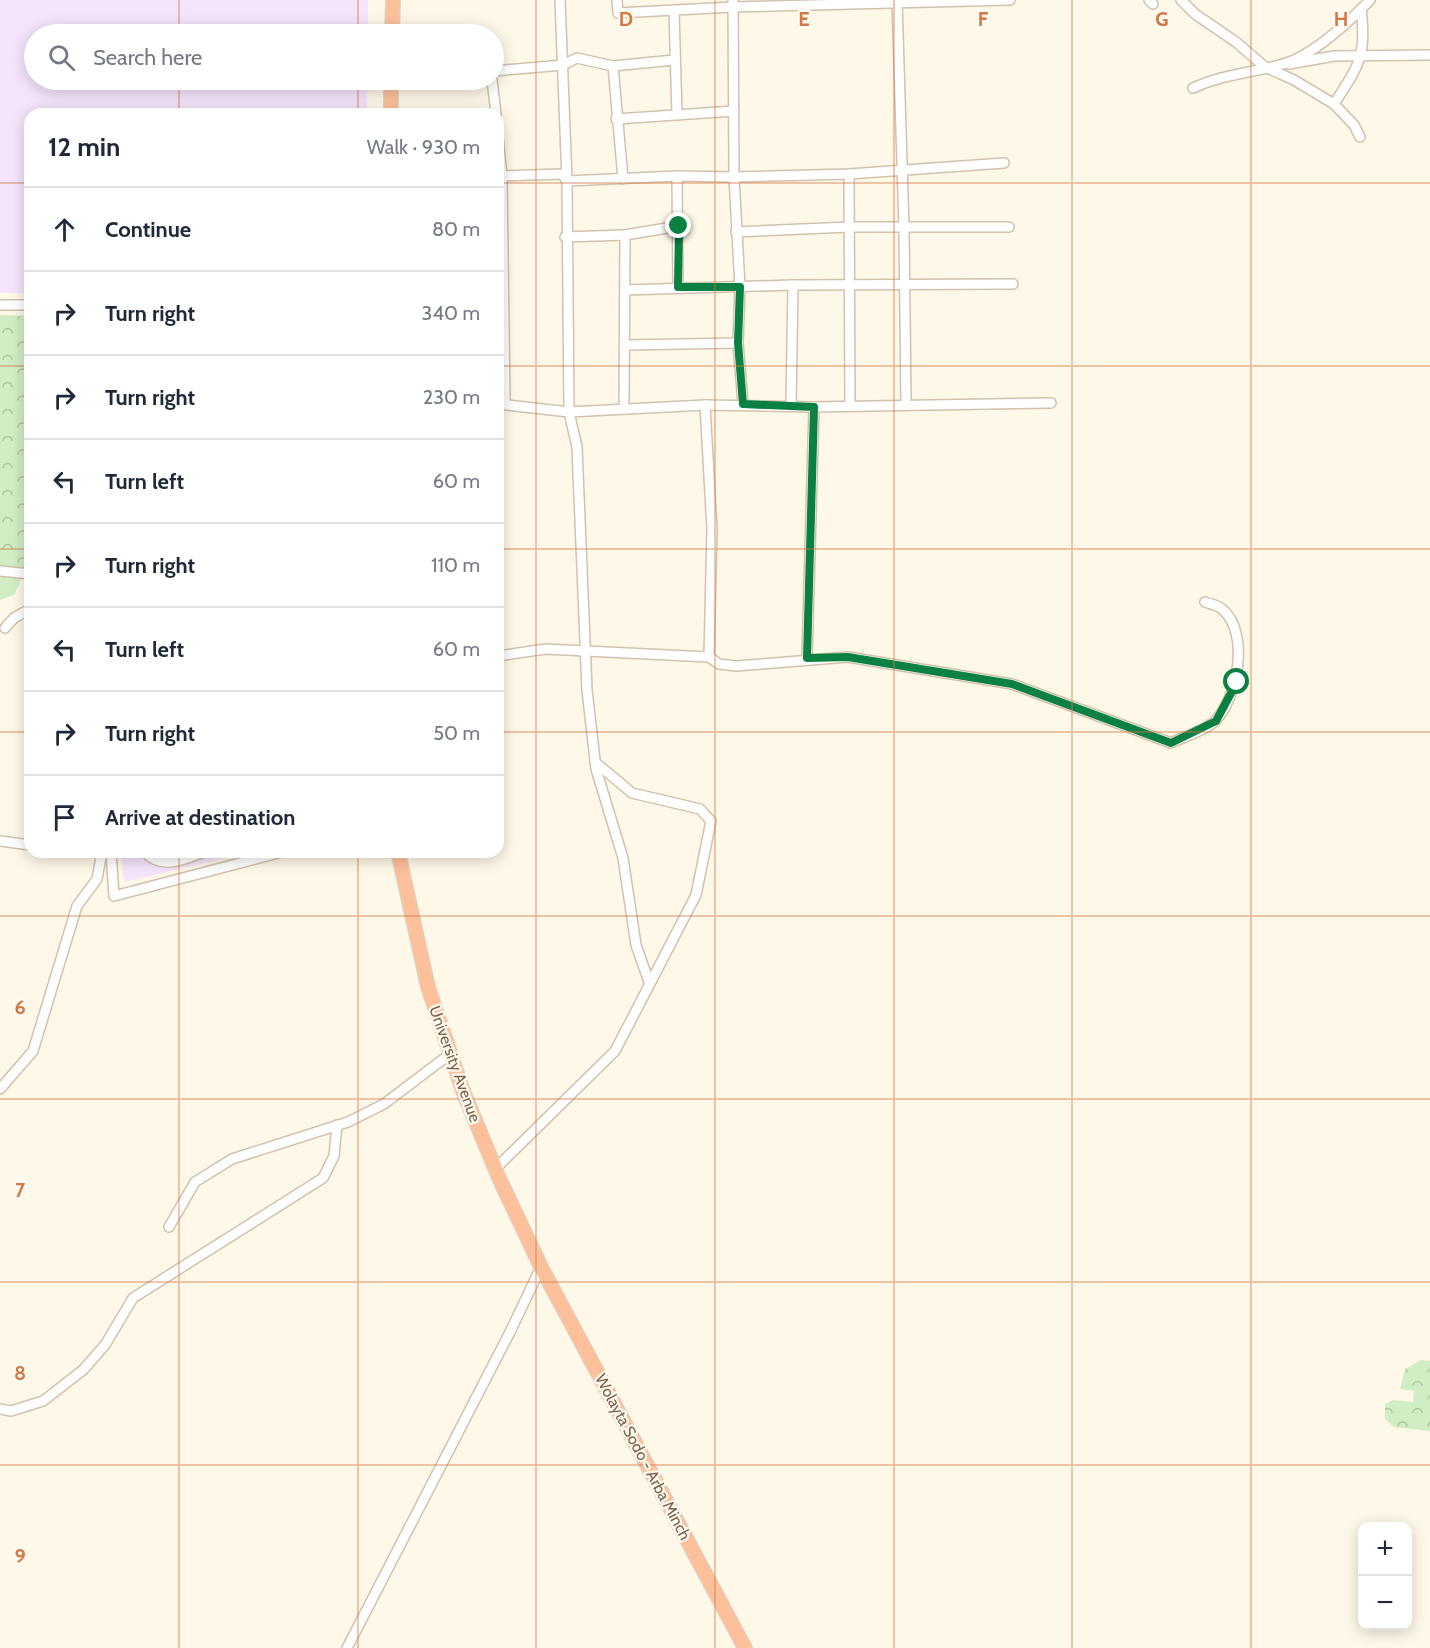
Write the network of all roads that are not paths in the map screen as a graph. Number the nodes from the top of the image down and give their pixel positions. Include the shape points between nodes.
1 (393, 0) edge
2 (560, 0) edge
3 (617, 0) edge
4 (1010, 0) edge
5 (1181, 0) edge
6 (1370, 0) edge
7 (896, 2) edge
8 (733, 4) edge
9 (784, 4) edge
10 (1361, 9) junction
11 (675, 11) junction
12 (392, 24) edge
13 (1363, 55) junction
14 (1430, 55) edge
15 (674, 60) junction
16 (1285, 64) junction
17 (563, 65) junction
18 (613, 66) junction
19 (1264, 67) junction
20 (504, 70) edge
21 (1193, 88) dead end
22 (391, 90) edge
23 (493, 90) edge
24 (1334, 104) junction
25 (391, 108) edge
26 (495, 108) edge
27 (734, 111) junction
28 (677, 115) junction
29 (616, 119) junction
30 (1360, 137) dead end
31 (1004, 163) dead end
32 (902, 171) junction
33 (849, 174) junction
34 (504, 176) edge
35 (677, 176) junction
36 (734, 177) junction
37 (623, 179) junction
38 (567, 181) junction
39 (679, 226) junction
40 (849, 227) junction
41 (1009, 227) dead end
42 (904, 228) junction
43 (736, 232) junction
44 (625, 235) junction
45 (565, 237) junction
46 (1013, 284) dead end
47 (793, 285) junction
48 (903, 285) junction
49 (849, 286) junction
50 (678, 287) junction
51 (740, 287) junction
52 (625, 290) junction
53 (0, 305) edge
54 (24, 305) edge
55 (738, 343) junction
56 (626, 345) junction
57 (1051, 403) dead end
58 (504, 404) edge
59 (743, 404) junction
60 (705, 405) junction
61 (791, 405) junction
62 (850, 405) junction
63 (906, 405) junction
64 (814, 407) junction
65 (624, 409) junction
66 (569, 412) junction
67 (0, 571) edge
68 (24, 573) edge
69 (1205, 602) dead end
70 (24, 612) edge
71 (5, 628) dead end
72 (585, 651) junction
73 (504, 655) edge
74 (709, 657) junction
75 (807, 658) junction
76 (595, 762) junction
77 (0, 841) edge
78 (24, 844) edge
79 (101, 858) edge
80 (111, 858) edge
81 (158, 858) edge
82 (187, 858) edge
83 (259, 858) edge
84 (399, 858) edge
85 (649, 982) junction
86 (450, 1054) junction
87 (0, 1089) edge
88 (337, 1125) junction
89 (495, 1169) junction
90 (169, 1227) dead end
91 (541, 1267) junction
92 (0, 1409) edge
93 (348, 1648) edge
94 (745, 1648) edge

1 - 12 highway
2 - 17 street
3 - 11 street via 618,13
4 - 7 street
5 - 19 street
6 - 10 street
7 - 9 street
7 - 32 street
8 - 9 street
8 - 11 street
8 - 27 street
10 - 13 street
10 - 16 street via 1317,46
11 - 15 street
13 - 14 street
13 - 16 street
13 - 24 street
15 - 18 street
15 - 28 street
16 - 19 street
17 - 18 street via 577,58
17 - 20 street
17 - 38 street
18 - 29 street
19 - 21 street via 1216,77
19 - 24 street
22 - 25 highway
23 - 26 street
24 - 30 street
27 - 28 street
27 - 36 street
28 - 29 street
29 - 37 street
31 - 32 street
32 - 33 street
32 - 42 street
33 - 36 street
33 - 40 street
34 - 38 street via 562,174
35 - 36 street
35 - 37 street
35 - 39 street
36 - 43 street
37 - 38 street
38 - 45 street
39 - 44 street
39 - 50 street
40 - 42 street
40 - 43 street
40 - 49 street
41 - 42 street
42 - 48 street
43 - 51 street
44 - 45 street
44 - 52 street
45 - 66 street
46 - 48 street
47 - 49 street
47 - 51 street
47 - 61 street
48 - 49 street
48 - 63 street
49 - 62 street
50 - 51 street
50 - 52 street
51 - 55 street
52 - 56 street
53 - 54 street
55 - 56 street
55 - 59 street
56 - 65 street
57 - 63 street
58 - 66 street
59 - 60 street
59 - 61 street
60 - 65 street
60 - 74 street via 712,529
61 - 64 street
62 - 63 street
62 - 64 street
64 - 75 street
65 - 66 street
66 - 72 street via 577,447
67 - 68 street
69 - 75 street via 1221,608 1231,619 1239,650 1237,682 1216,721 1171,743 1012,684 848,657
70 - 71 street
72 - 73 street via 545,649
72 - 74 street
72 - 76 street
74 - 75 street via 719,664 735,666
76 - 85 street via 623,858 636,945
76 - 85 street via 632,793 699,809 711,821 696,895
77 - 78 street
79 - 87 street via 97,879 77,906 33,1052
80 - 83 street via 114,896
81 - 82 street via 170,864
84 - 86 highway, University Avenue via 428,987
85 - 89 street via 615,1050
86 - 88 street via 384,1104
86 - 89 highway, University Avenue
88 - 90 street via 231,1159 195,1182
88 - 92 street via 333,1156 323,1178 133,1298 105,1345 83,1370 43,1401 11,1411
89 - 91 highway, University Avenue
91 - 93 street
91 - 94 highway, Wolayta Sodo - Arba Minch

